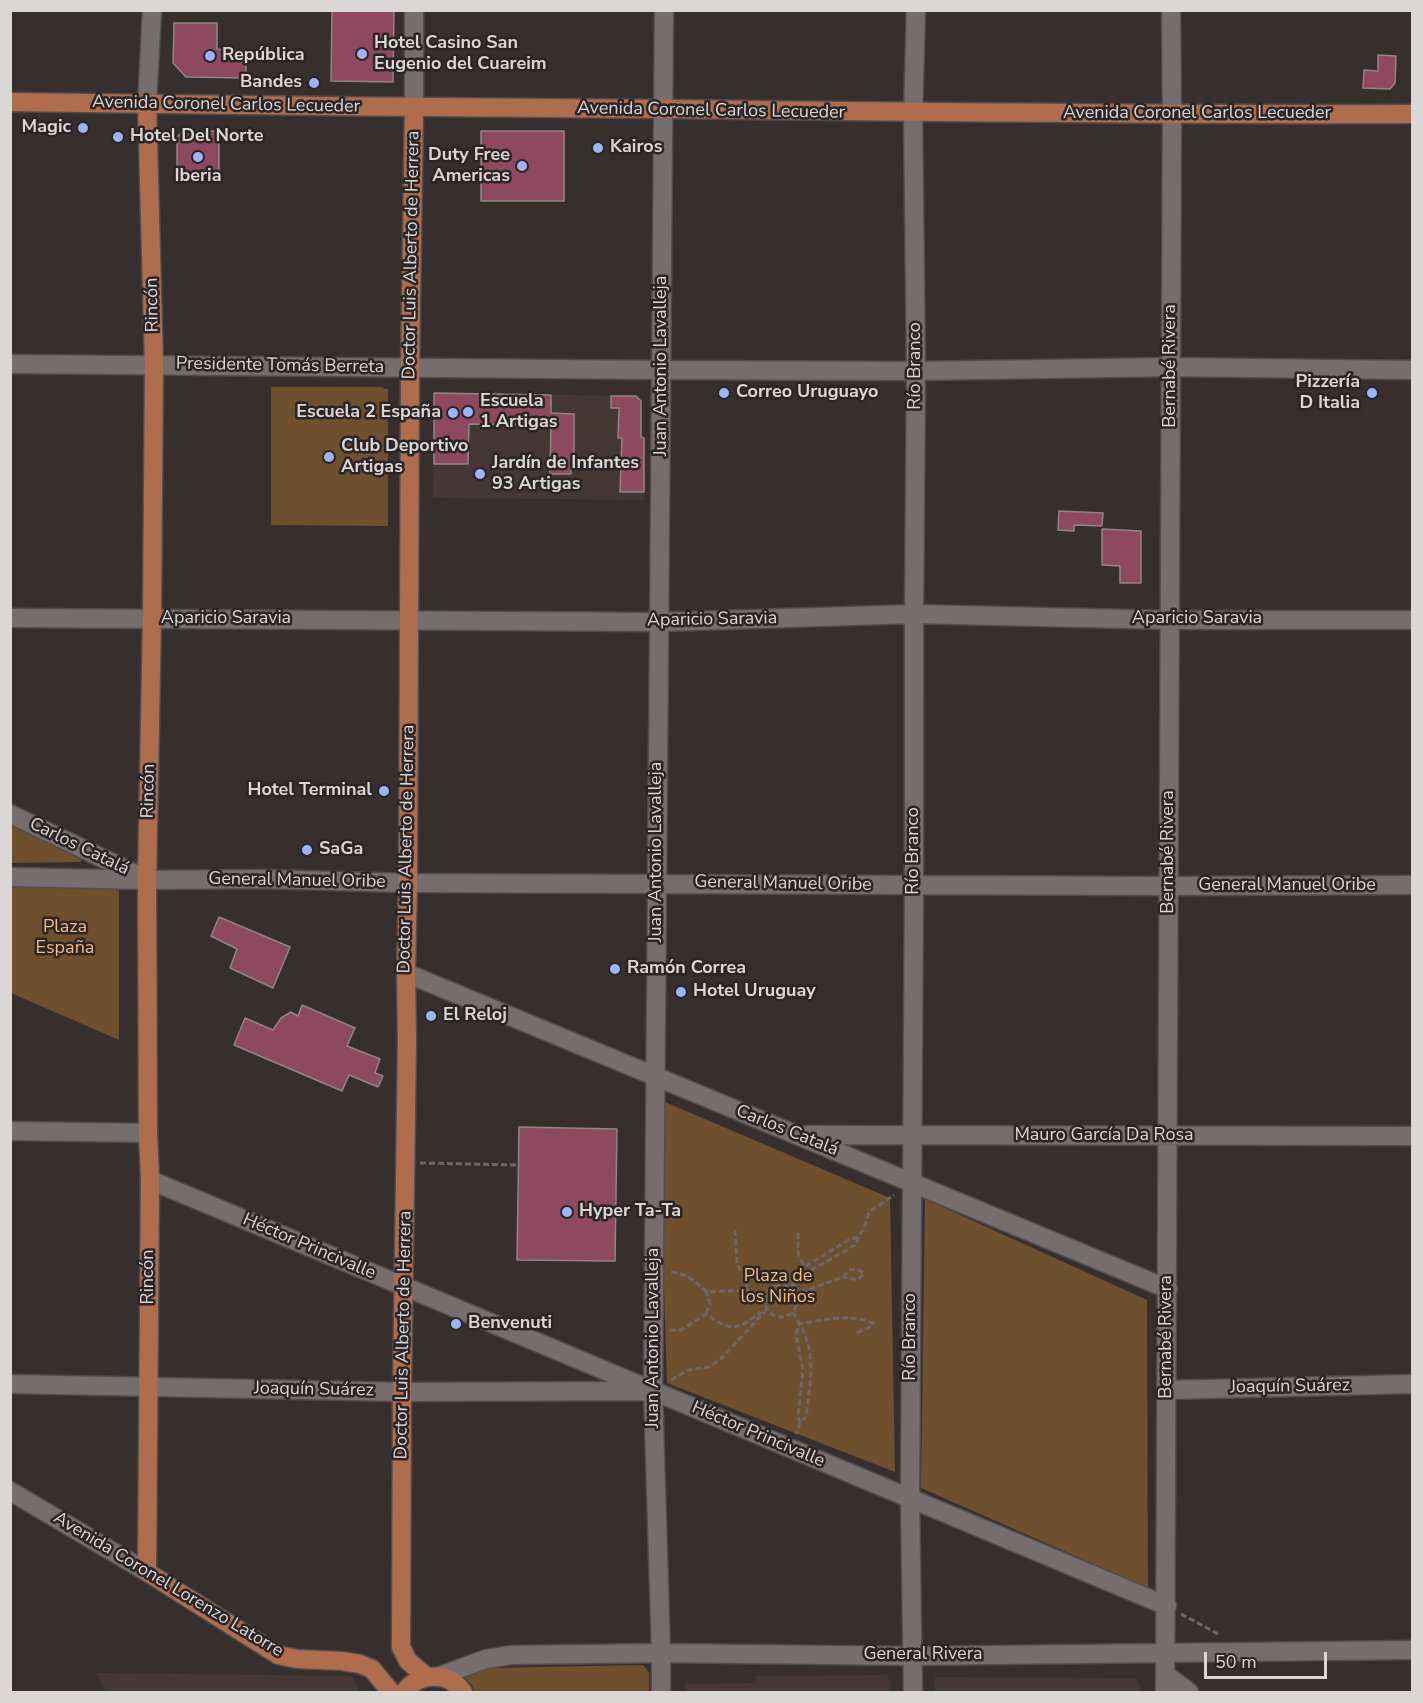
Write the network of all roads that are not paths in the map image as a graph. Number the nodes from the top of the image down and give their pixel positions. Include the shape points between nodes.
1 (152, 10) edge
2 (414, 10) edge
3 (664, 10) edge
4 (916, 10) edge
5 (1171, 10) edge
6 (10, 102) edge
7 (147, 105) junction
8 (414, 108) junction
9 (663, 110) junction
10 (914, 113) junction
11 (1413, 114) edge
12 (1172, 115) junction
13 (10, 364) edge
14 (154, 365) junction
15 (1171, 367) junction
16 (410, 368) junction
17 (662, 370) junction
18 (1413, 370) edge
19 (916, 371) junction
20 (914, 614) junction
21 (10, 618) edge
22 (152, 618) junction
23 (1170, 620) junction
24 (1413, 620) edge
25 (409, 621) junction
26 (659, 622) junction
27 (10, 814) edge
28 (10, 877) edge
29 (147, 880) junction
30 (408, 883) junction
31 (657, 883) junction
32 (914, 885) junction
33 (1413, 885) edge
34 (1169, 886) junction
35 (406, 973) junction
36 (656, 1078) junction
37 (10, 1131) edge
38 (148, 1133) junction
39 (796, 1135) junction
40 (912, 1135) junction
41 (1168, 1136) junction
42 (1413, 1136) edge
43 (150, 1180) junction
44 (912, 1183) junction
45 (404, 1287) junction
46 (1168, 1289) junction
47 (10, 1384) edge
48 (1413, 1384) edge
49 (149, 1387) junction
50 (1167, 1390) junction
51 (653, 1391) junction
52 (402, 1392) junction
53 (10, 1491) edge
54 (910, 1499) junction
55 (147, 1572) junction
56 (1167, 1606) junction
57 (1413, 1650) edge
58 (661, 1653) junction
59 (1167, 1653) junction
60 (913, 1656) junction
61 (432, 1677) junction
62 (1166, 1684) edge
63 (391, 1692) edge
64 (404, 1692) edge
65 (462, 1692) edge
66 (661, 1692) edge
67 (914, 1692) edge
68 (1189, 1692) edge

1 - 7 street, Rincón
2 - 8 street, Doctor Luis Alberto de Herrera
3 - 9 street, Juan Antonio Lavalleja
4 - 10 street, Río Branco
5 - 12 street, Bernabé Rivera
6 - 7 main road, Avenida Coronel Carlos Lecueder
7 - 8 main road, Avenida Coronel Carlos Lecueder
7 - 14 main road, Rincón
8 - 9 main road, Avenida Coronel Carlos Lecueder
8 - 16 main road, Doctor Luis Alberto de Herrera
9 - 10 main road, Avenida Coronel Carlos Lecueder
9 - 17 street, Juan Antonio Lavalleja
10 - 12 main road, Avenida Coronel Carlos Lecueder
10 - 19 street, Río Branco
11 - 12 main road, Avenida Coronel Carlos Lecueder
12 - 15 street, Bernabé Rivera
13 - 14 street, Presidente Tomás Berreta
14 - 16 street, Presidente Tomás Berreta
14 - 22 main road, Rincón
15 - 18 street, Presidente Tomás Berreta
15 - 19 street, Presidente Tomás Berreta
15 - 23 street, Bernabé Rivera
16 - 17 street, Presidente Tomás Berreta
16 - 25 main road, Doctor Luis Alberto de Herrera
17 - 19 street, Presidente Tomás Berreta
17 - 26 street, Juan Antonio Lavalleja
19 - 20 street, Río Branco
20 - 23 street, Aparicio Saravia
20 - 26 street, Aparicio Saravia
20 - 32 street, Río Branco
21 - 22 street, Aparicio Saravia
22 - 25 street, Aparicio Saravia
22 - 29 main road, Rincón
23 - 24 street, Aparicio Saravia
23 - 34 street, Bernabé Rivera
25 - 26 street, Aparicio Saravia
25 - 30 main road, Doctor Luis Alberto de Herrera
26 - 31 street, Juan Antonio Lavalleja
27 - 29 street, Carlos Catalá
28 - 29 street, General Manuel Oribe
29 - 30 street, General Manuel Oribe
29 - 38 main road, Rincón
30 - 31 street, General Manuel Oribe
30 - 35 main road, Doctor Luis Alberto de Herrera
31 - 32 street, General Manuel Oribe
31 - 36 street, Juan Antonio Lavalleja
32 - 34 street, General Manuel Oribe
32 - 40 street, Río Branco
33 - 34 street, General Manuel Oribe
34 - 41 street, Bernabé Rivera
35 - 36 street, Carlos Catalá
35 - 45 main road, Doctor Luis Alberto de Herrera
36 - 39 street, Carlos Catalá
36 - 51 street, Juan Antonio Lavalleja
37 - 38 street
38 - 43 main road, Rincón
39 - 40 street, Mauro García Da Rosa
39 - 44 street, Carlos Catalá
40 - 41 street, Mauro García Da Rosa
40 - 44 street, Río Branco
41 - 42 street, Mauro García Da Rosa
41 - 46 street, Bernabé Rivera
43 - 45 street, Héctor Princivalle
43 - 49 main road, Rincón
44 - 46 street, Carlos Catalá
44 - 54 street, Río Branco
45 - 51 street, Héctor Princivalle
45 - 52 main road, Doctor Luis Alberto de Herrera
46 - 50 street, Bernabé Rivera
47 - 49 street, Joaquín Suárez
48 - 50 street, Joaquín Suárez
49 - 52 street, Joaquín Suárez
49 - 55 main road, Rincón
50 - 56 street, Bernabé Rivera
51 - 52 street, Joaquín Suárez
51 - 54 street, Héctor Princivalle
51 - 58 street, Juan Antonio Lavalleja
52 - 61 main road, Doctor Luis Alberto de Herrera via 401,1647 408,1662
53 - 55 street, Avenida Coronel Lorenzo Latorre
54 - 56 street, Héctor Princivalle
54 - 60 street, Río Branco
55 - 63 main road, Avenida Coronel Lorenzo Latorre via 278,1655 360,1664 372,1669
56 - 59 street, Bernabé Rivera
57 - 59 street, General Rivera
58 - 60 street, General Rivera
58 - 61 street, General Rivera via 511,1655
58 - 66 street, Juan Antonio Lavalleja
59 - 60 street, General Rivera
59 - 62 street, Bernabé Rivera
60 - 67 street, Río Branco
61 - 64 main road via 417,1680
61 - 65 main road, Doctor Luis Alberto de Herrera via 453,1683
62 - 68 street

